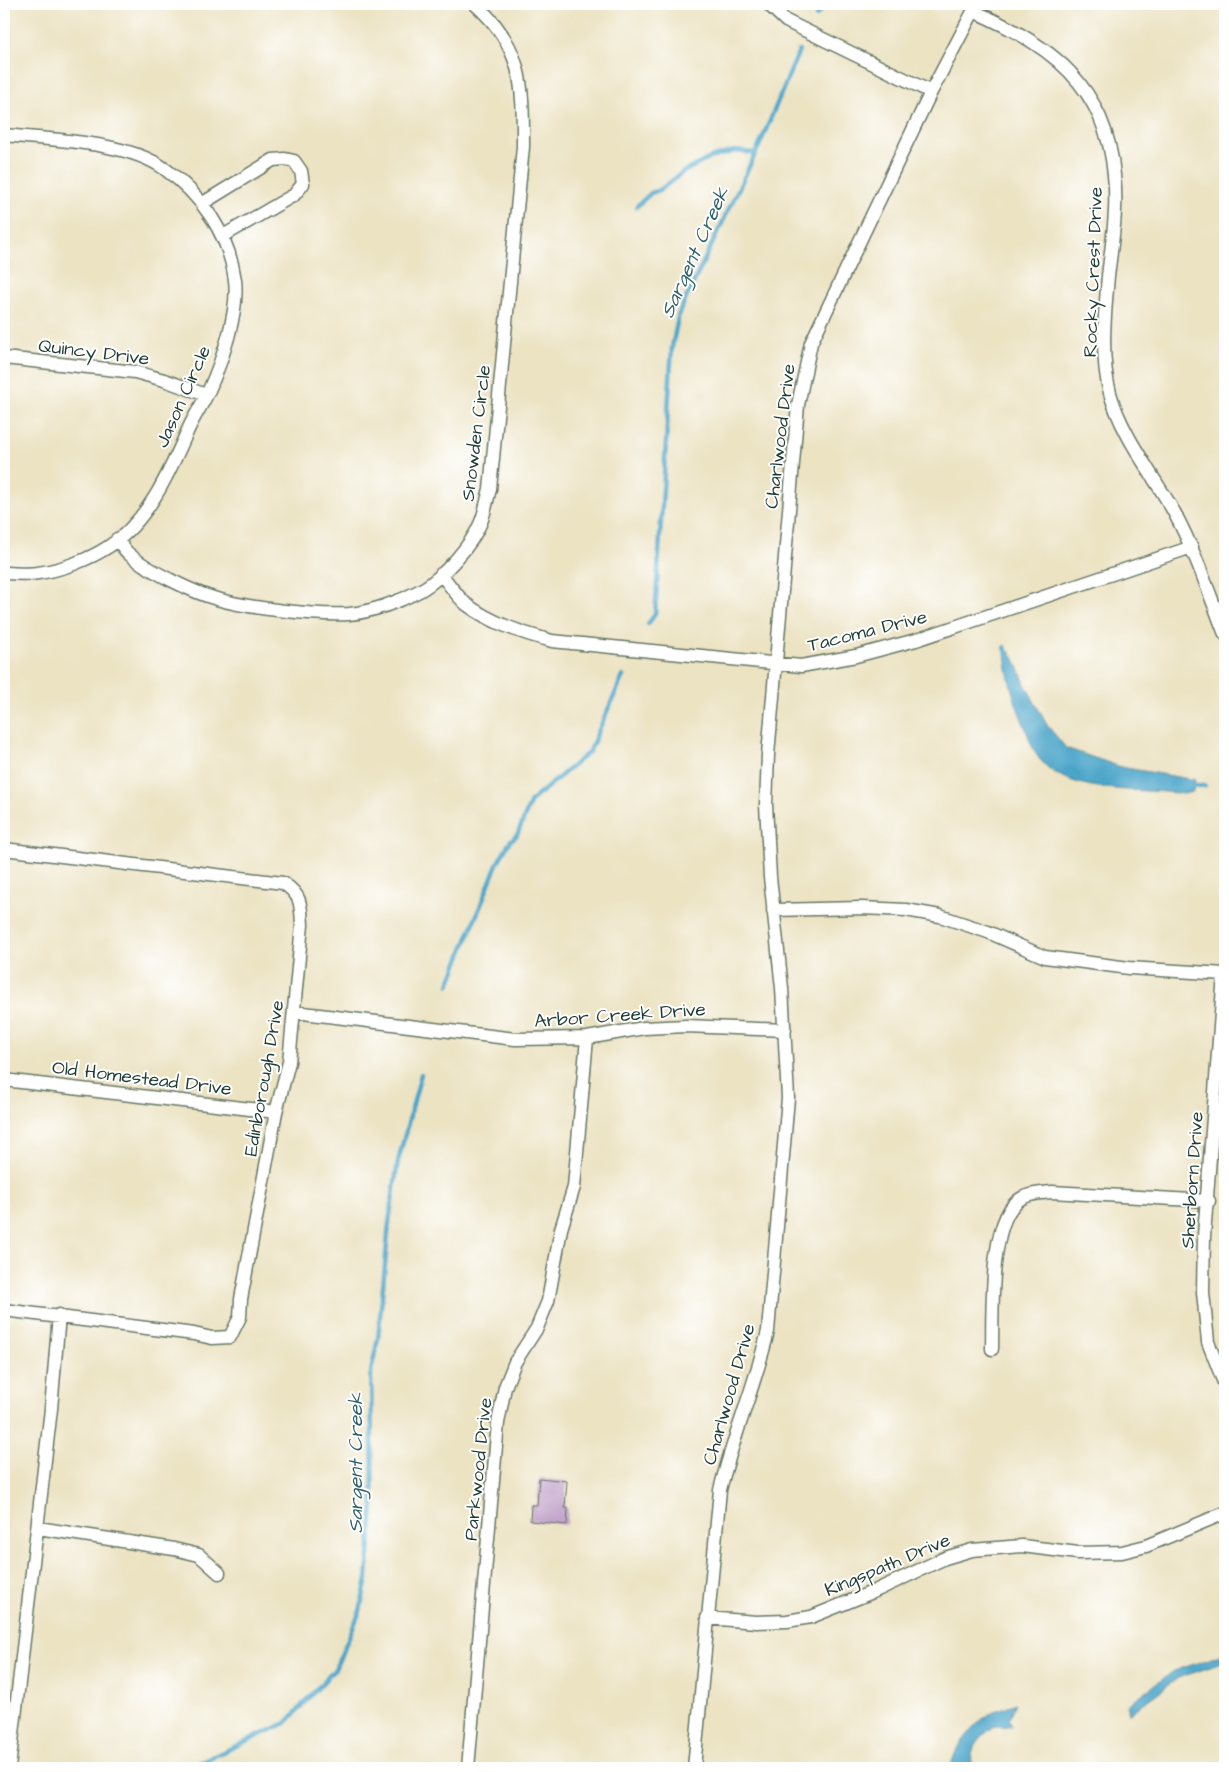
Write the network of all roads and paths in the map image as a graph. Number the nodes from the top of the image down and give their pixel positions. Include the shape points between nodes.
1 (768, 4) edge
2 (481, 5) edge
3 (975, 7) edge
4 (931, 92) junction
5 (4, 135) edge
6 (203, 203) junction
7 (223, 236) junction
8 (4, 358) edge
9 (206, 395) junction
10 (118, 539) junction
11 (1192, 547) junction
12 (4, 573) edge
13 (441, 574) junction
14 (1225, 634) edge
15 (776, 664) junction
16 (4, 849) edge
17 (772, 910) junction
18 (1224, 974) edge
19 (295, 1012) junction
20 (785, 1030) junction
21 (587, 1038) junction
22 (4, 1080) edge
23 (276, 1112) junction
24 (1209, 1200) junction
25 (4, 1310) edge
26 (59, 1316) junction
27 (992, 1349) dead end
28 (1225, 1385) edge
29 (1225, 1513) edge
30 (38, 1528) junction
31 (219, 1573) dead end
32 (708, 1618) junction
33 (9, 1768) edge
34 (468, 1768) edge
35 (694, 1768) edge

1 - 4 street via 786,22
2 - 13 street, Snowden Circle via 515,57 523,91 523,147 490,489 481,523 449,568
3 - 4 street, Charlwood Drive
3 - 11 street, Rocky Crest Drive via 1051,53 1100,112 1115,176 1105,315 1110,393 1124,426
4 - 15 street, Charlwood Drive via 811,343 798,405
5 - 6 street, Jason Circle via 102,147 143,156 164,168
6 - 7 street, Jason Circle
6 - 7 street via 273,160 294,161 301,171 303,184 294,195
7 - 9 street, Jason Circle via 235,281 232,315 223,353
8 - 9 street, Quincy Drive via 135,372
9 - 10 street, Jason Circle via 155,495
10 - 12 street, Jason Circle via 78,562 37,574
10 - 13 street, Snowden Circle via 128,554 194,591 218,600 261,607 350,614 385,605 422,590
11 - 14 street, Rocky Crest Drive
11 - 15 street, Tacoma Drive via 916,640 800,666
13 - 15 street, Tacoma Drive via 465,603 492,620 552,641
15 - 17 street, Charlwood Drive via 766,805
16 - 19 street, Edinborough Drive via 283,883 296,892 302,907
17 - 18 street via 906,910 940,916 988,932 1045,957 1129,968
17 - 20 street
18 - 24 street, Sherborn Drive
19 - 21 street, Arbor Creek Drive via 515,1039
19 - 23 street, Edinborough Drive via 289,1062
20 - 21 street, Arbor Creek Drive via 686,1026 644,1028
20 - 32 street, Charlwood Drive via 788,1098 768,1331 720,1490
21 - 34 street, Parkwood Drive via 574,1187 561,1229 548,1301 537,1328 515,1362 505,1388 498,1423
22 - 23 street, Old Homestead Drive
23 - 26 street, Edinborough Drive via 240,1318 230,1337 212,1338
24 - 27 street via 1052,1192 1020,1199 1009,1210 998,1240 993,1284
24 - 28 street, Sherborn Drive via 1204,1236 1204,1311 1208,1342
25 - 26 street, Edinborough Drive
26 - 30 street
29 - 32 street, Kingspath Drive via 1146,1546 1122,1552 1078,1553 1022,1546 972,1550 945,1558 811,1617 756,1622
30 - 31 street via 199,1555
30 - 33 street
32 - 35 street, Charlwood Drive

